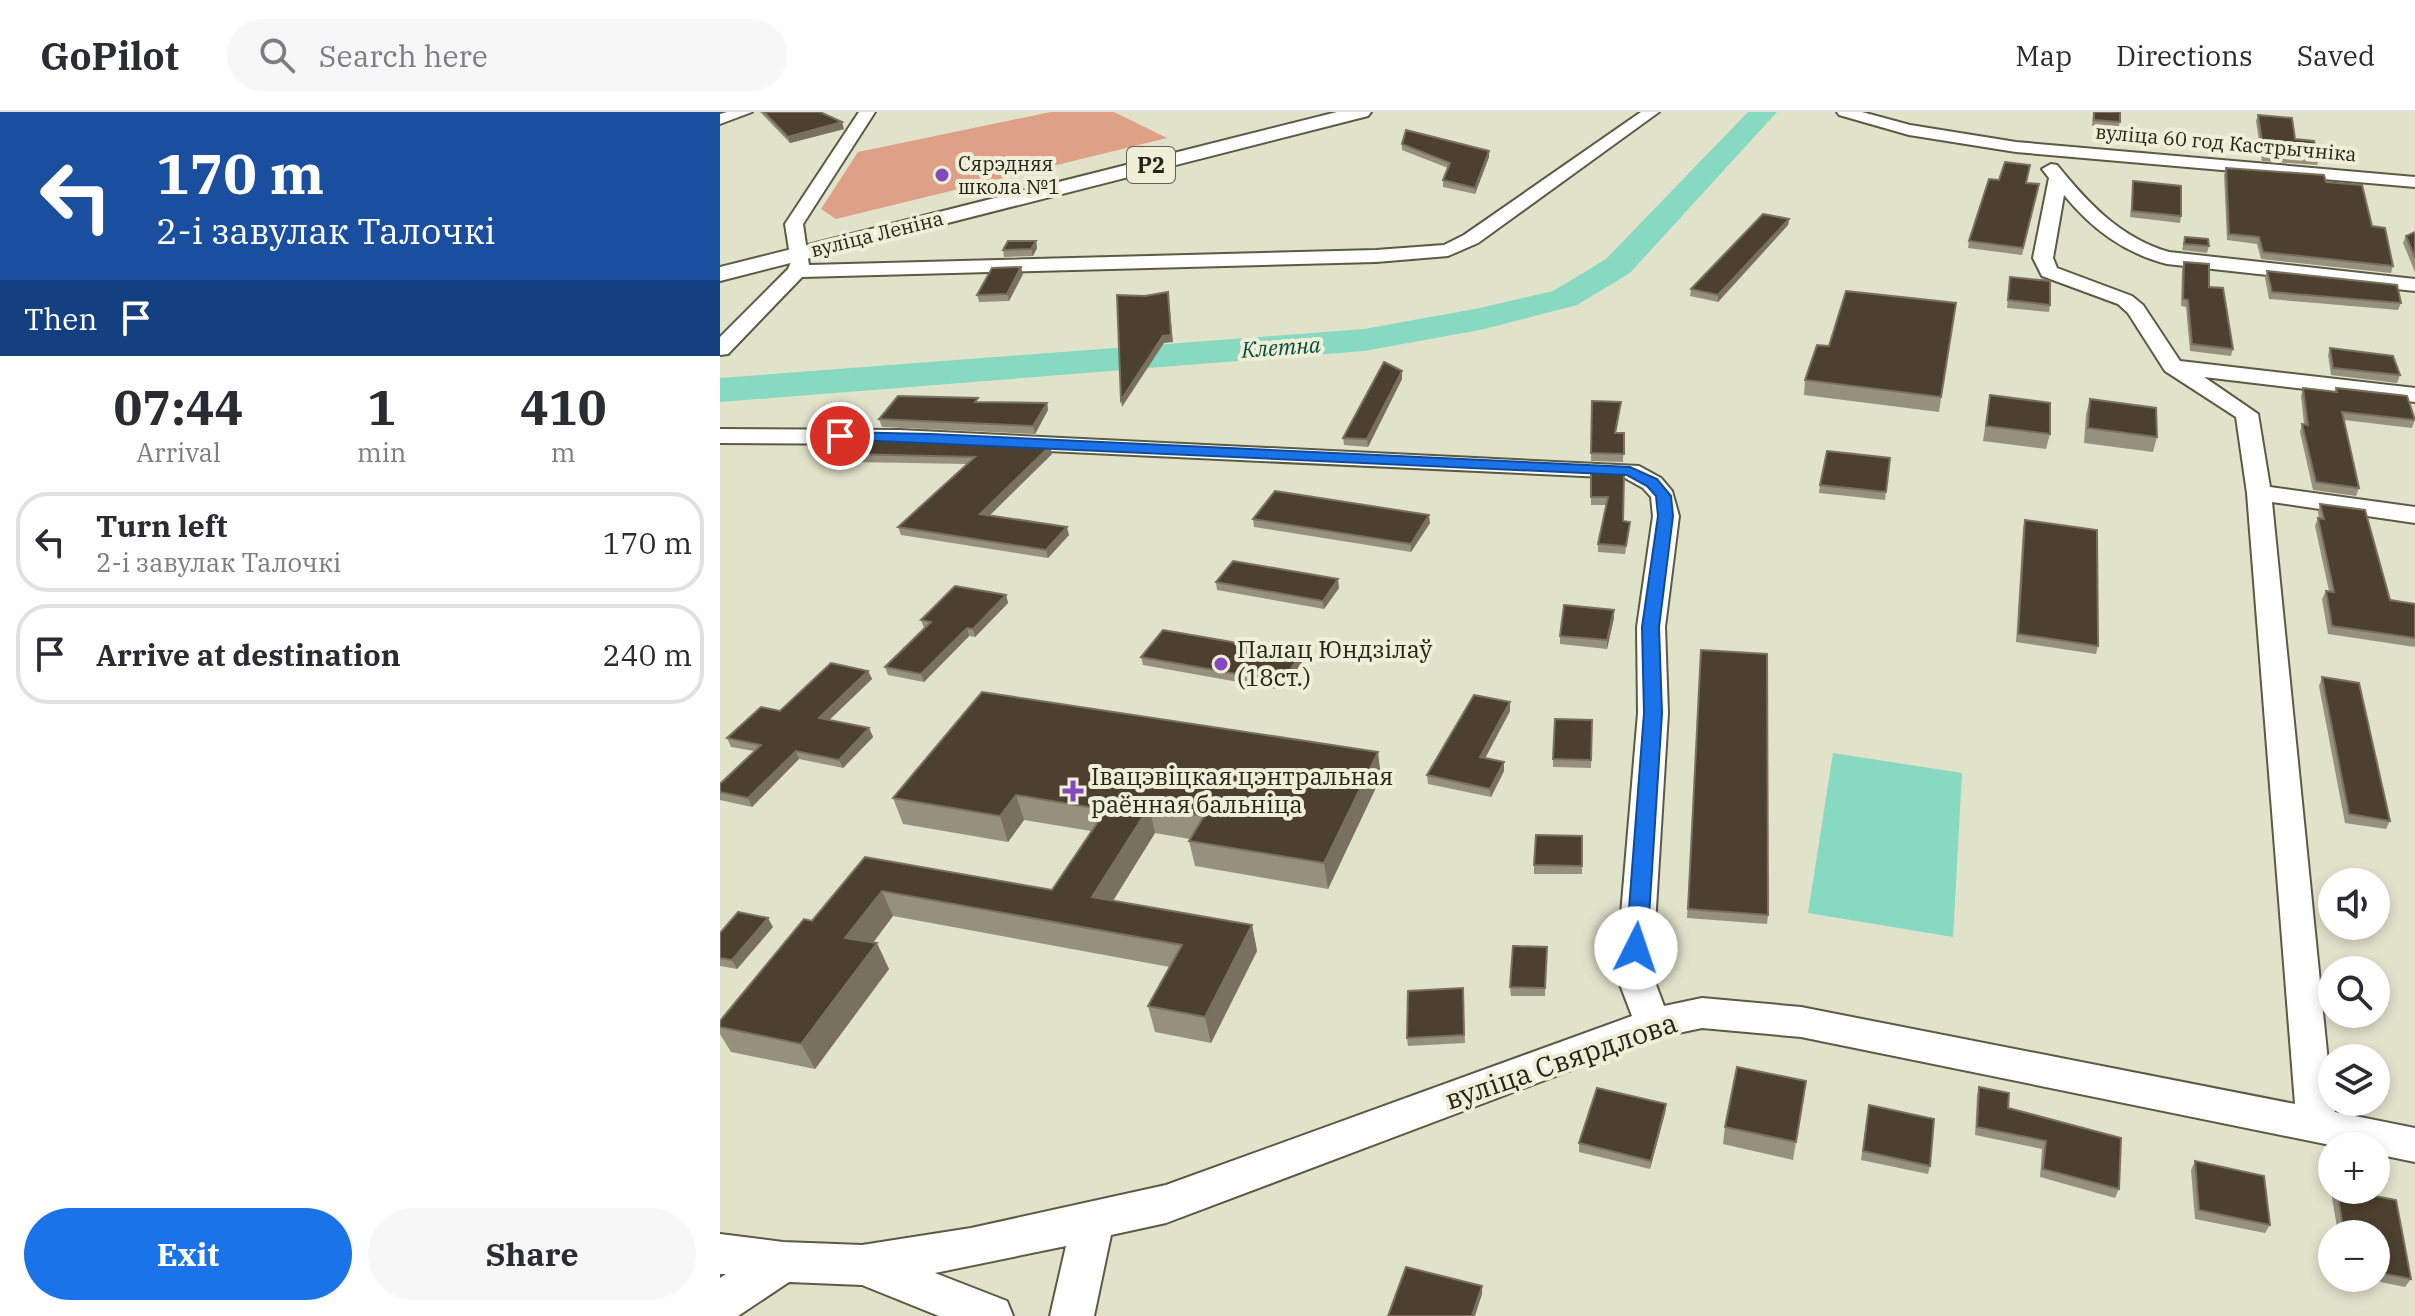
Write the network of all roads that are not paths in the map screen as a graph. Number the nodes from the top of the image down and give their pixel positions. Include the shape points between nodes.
1 (744, 112) edge
2 (867, 112) edge
3 (1361, 112) edge
4 (1651, 112) edge
5 (1845, 112) edge
6 (720, 119) edge
7 (2035, 149) junction
8 (2058, 178) junction
9 (2415, 182) edge
10 (798, 263) junction
11 (720, 274) edge
12 (2415, 285) edge
13 (720, 349) edge
14 (2173, 366) junction
15 (2243, 374) junction
16 (2415, 395) edge
17 (2247, 414) junction
18 (720, 436) edge
19 (2259, 493) junction
20 (2415, 515) edge
21 (1655, 1023) junction
22 (2316, 1124) junction
23 (2415, 1145) edge
24 (1092, 1223) junction
25 (720, 1254) edge
26 (783, 1262) junction
27 (862, 1265) junction
28 (720, 1303) edge
29 (991, 1316) edge
30 (1072, 1316) edge

1 - 6 street
2 - 10 street via 794,224
3 - 10 main road, вуліца Леніна / Р2
4 - 10 street via 1448,250 1360,256
5 - 7 street, вуліца 60 год Кастрычніка
7 - 8 street
7 - 9 street, вуліца 60 год Кастрычніка
8 - 12 street via 2079,205 2142,252
8 - 14 street via 2043,258 2049,272 2125,300
10 - 11 main road, вуліца Леніна / Р2
10 - 13 street
14 - 15 street
14 - 17 street
15 - 16 street
15 - 17 street
17 - 19 street
18 - 21 street via 931,438 1630,471 1652,483 1663,496 1666,516 1651,627 1653,713 1634,974
19 - 20 street
19 - 22 street
21 - 22 street, вуліца Свярдлова via 1702,1013 1801,1022
21 - 24 street, вуліца Свярдлова via 1247,1176
22 - 23 street, вуліца Свярдлова
24 - 27 street, вуліца Свярдлова
24 - 30 street
25 - 26 street, вуліца Свярдлова
26 - 27 street, вуліца Свярдлова
26 - 28 street
27 - 29 street, вуліца Свярдлова

